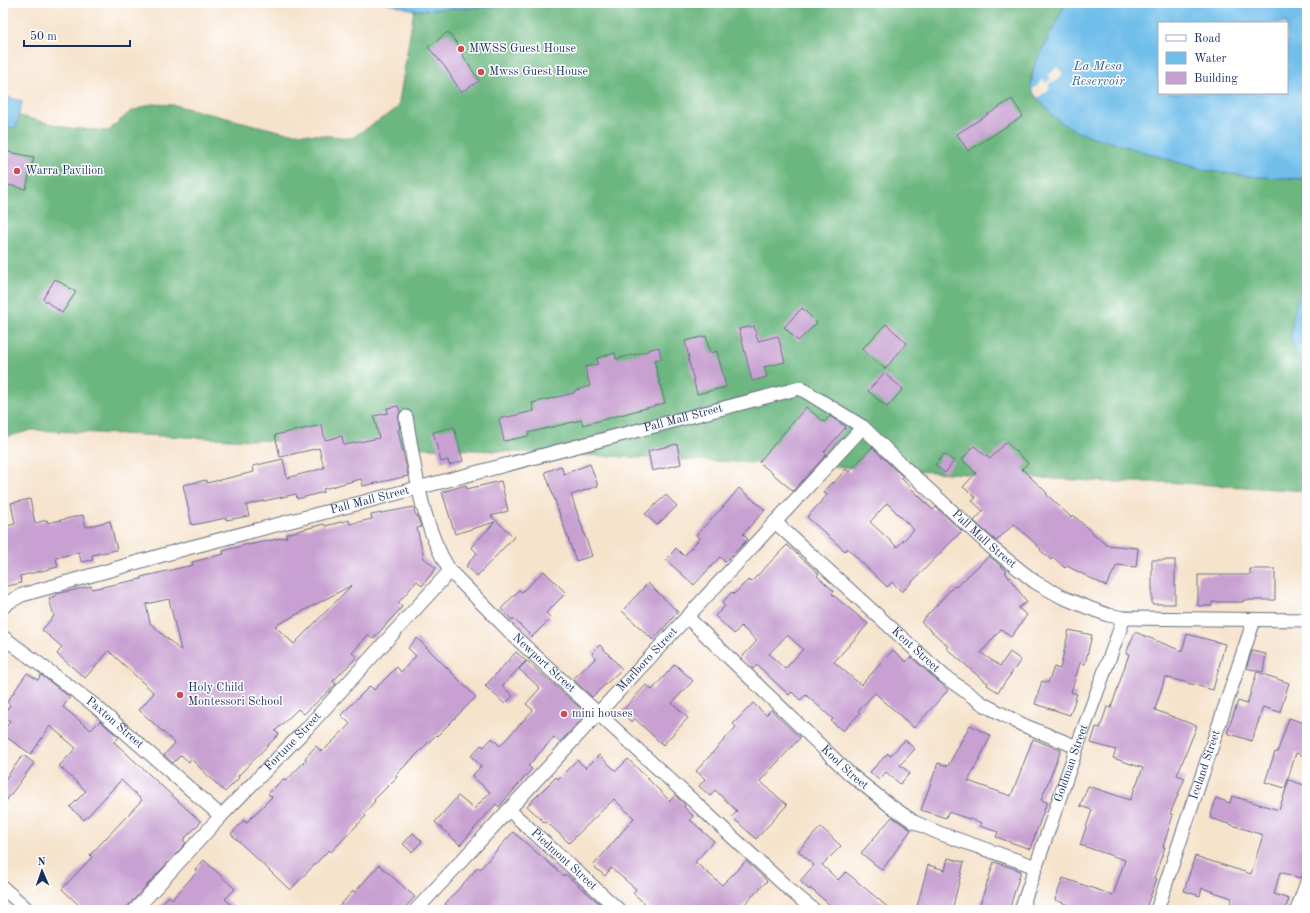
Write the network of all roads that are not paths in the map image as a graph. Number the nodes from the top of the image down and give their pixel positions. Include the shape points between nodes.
1 (406, 416) dead end
2 (863, 427) junction
3 (418, 489) junction
4 (775, 522) junction
5 (450, 572) junction
6 (3, 607) edge
7 (687, 617) junction
8 (1124, 618) junction
9 (1254, 620) junction
10 (1307, 620) edge
11 (3, 637) edge
12 (598, 714) junction
13 (1077, 747) junction
14 (509, 810) junction
15 (221, 816) junction
16 (1036, 867) junction
17 (1307, 882) edge
18 (3, 888) edge
19 (418, 909) edge
20 (28, 910) edge
21 (135, 910) edge
22 (619, 910) edge
23 (814, 910) edge
24 (1021, 910) edge
25 (1157, 910) edge
26 (1298, 910) edge

1 - 3 street, Newport Street
2 - 3 street, Pall Mall Street via 800,388
2 - 4 street, Marlboro Street
2 - 8 street, Pall Mall Street via 992,548 1035,582 1089,608
3 - 5 street, Newport Street via 432,537
3 - 6 street, Pall Mall Street via 184,549 22,595
4 - 7 street, Marlboro Street
4 - 13 street, Kent Street via 944,676 983,704 1023,725
5 - 12 street, Newport Street via 514,637
5 - 15 street, Fortune Street via 306,729
7 - 12 street, Marlboro Street
7 - 16 street, Kool Street via 851,775 888,804 914,822 939,834
8 - 9 street, Pall Mall Street
8 - 13 street, Goldman Street
9 - 10 street, Pall Mall Street
9 - 25 street, Iceland Street
11 - 15 street, Paxton Street via 93,704
12 - 14 street, Marlboro Street
12 - 23 street, Newport Street
13 - 16 street, Goldman Street
14 - 19 street, Marlboro Street
14 - 22 street, Piedmont Street
15 - 21 street, Fortune Street
16 - 24 street, Goldman Street
17 - 26 street
18 - 20 street

